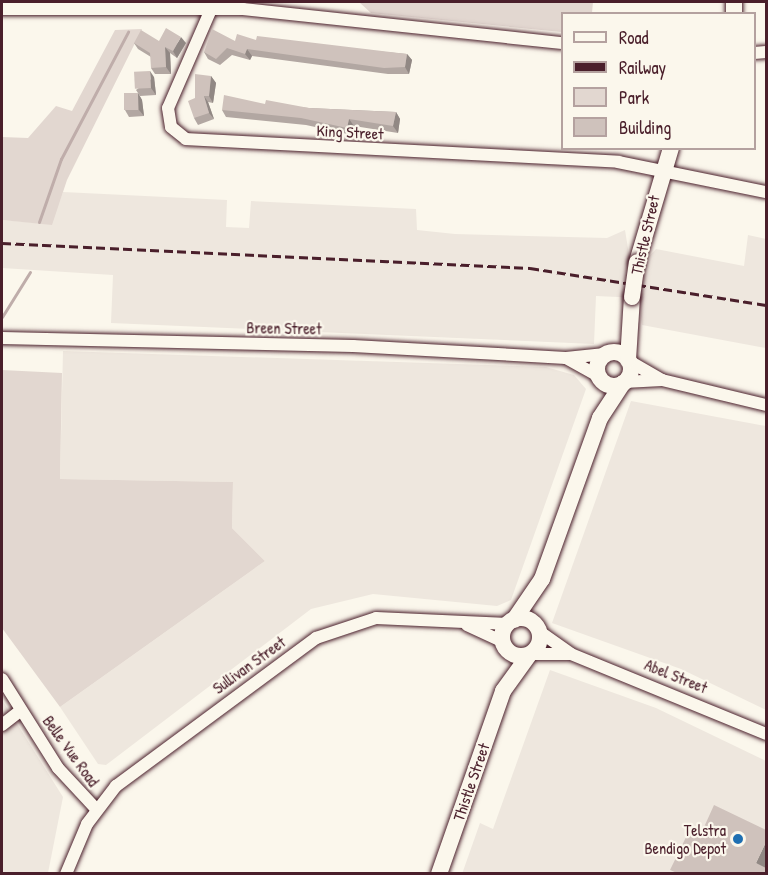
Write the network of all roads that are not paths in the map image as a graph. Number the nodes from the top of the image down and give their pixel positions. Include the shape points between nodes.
1 (119, 5) edge
2 (212, 7) junction
3 (2, 9) edge
4 (561, 43) edge
5 (670, 150) edge
6 (662, 169) junction
7 (766, 192) edge
8 (626, 324) junction
9 (2, 338) edge
10 (606, 354) junction
11 (566, 358) junction
12 (628, 361) junction
13 (599, 377) junction
14 (662, 380) junction
15 (623, 383) junction
16 (766, 405) edge
17 (600, 418) junction
18 (542, 579) junction
19 (452, 621) junction
20 (511, 622) junction
21 (538, 630) junction
22 (504, 644) junction
23 (530, 654) junction
24 (571, 654) junction
25 (2, 679) edge
26 (503, 691) junction
27 (21, 710) junction
28 (2, 725) edge
29 (766, 734) edge
30 (97, 810) junction
31 (66, 873) edge
32 (439, 873) edge

1 - 2 street
1 - 3 street
2 - 4 street
2 - 6 street, King Street via 168,108 171,127 186,140 618,162
5 - 6 street, Thistle Street
6 - 7 street, King Street
6 - 8 street, Thistle Street, bridge via 637,261
8 - 10 street, Thistle Street
8 - 12 street, Thistle Street
9 - 11 street, Breen Street via 353,346
10 - 11 street, Breen Street
10 - 12 street
10 - 13 street via 598,362
11 - 13 street, Breen Street
12 - 14 street
12 - 15 street
13 - 15 street via 613,386
13 - 17 street
14 - 15 street
14 - 16 street
15 - 17 street
17 - 18 street
18 - 20 street
18 - 21 street
19 - 20 street, Sullivan Street
19 - 22 street, Sullivan Street
19 - 30 street, Sullivan Street via 376,618 330,630 151,756
20 - 21 street
20 - 22 street, Thistle Street
21 - 23 street, Thistle Street
21 - 24 street, Abel Street
22 - 23 street via 512,654
22 - 26 street, Thistle Street
23 - 24 street, Abel Street
23 - 26 street, Thistle Street
24 - 29 street, Abel Street
25 - 27 street, Belle Vue Road
26 - 32 street, Thistle Street
27 - 28 street
27 - 30 street, Belle Vue Road via 58,768
30 - 31 street, Belle Vue Road

